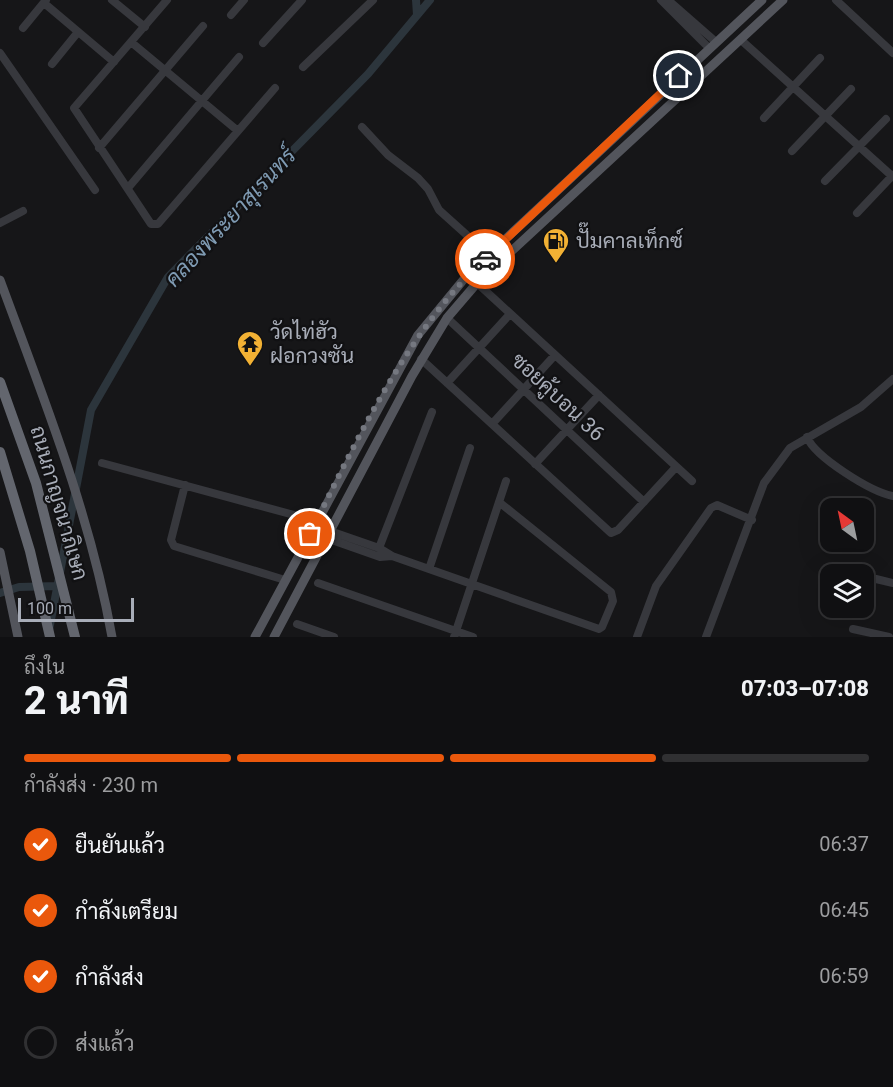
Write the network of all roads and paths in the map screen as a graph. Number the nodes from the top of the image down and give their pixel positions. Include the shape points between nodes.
1 (112, 0) edge
2 (167, 0) edge
3 (244, 0) edge
4 (302, 0) edge
5 (373, 0) edge
6 (762, 0) edge
7 (783, 0) edge
8 (836, 0) edge
9 (45, 1) edge
10 (664, 1) edge
11 (231, 15) dead end
12 (203, 26) dead end
13 (145, 27) junction
14 (22, 28) dead end
15 (78, 32) junction
16 (741, 40) junction
17 (131, 42) junction
18 (263, 43) dead end
19 (712, 45) junction
20 (0, 53) edge
21 (893, 53) edge
22 (239, 57) dead end
23 (820, 58) dead end
24 (114, 62) junction
25 (52, 64) dead end
26 (303, 67) dead end
27 (165, 70) junction
28 (793, 86) junction
29 (275, 88) dead end
30 (851, 89) dead end
31 (201, 101) junction
32 (826, 116) junction
33 (764, 118) dead end
34 (886, 119) dead end
35 (362, 128) dead end
36 (238, 131) junction
37 (859, 146) junction
38 (99, 148) junction
39 (792, 151) dead end
40 (893, 176) edge
41 (825, 181) dead end
42 (128, 188) junction
43 (95, 190) dead end
44 (557, 190) junction
45 (566, 199) junction
46 (23, 211) dead end
47 (857, 213) dead end
48 (0, 223) edge
49 (489, 255) junction
50 (0, 280) edge
51 (477, 283) junction
52 (510, 314) junction
53 (447, 318) junction
54 (479, 348) junction
55 (555, 355) junction
56 (421, 359) junction
57 (893, 379) edge
58 (0, 382) edge
59 (447, 383) junction
60 (524, 390) junction
61 (599, 395) junction
62 (432, 412) dead end
63 (492, 424) junction
64 (566, 429) junction
65 (807, 437) junction
66 (470, 448) dead end
67 (0, 452) edge
68 (102, 463) dead end
69 (535, 464) junction
70 (676, 467) junction
71 (506, 481) dead end
72 (692, 481) dead end
73 (185, 485) junction
74 (893, 496) edge
75 (499, 502) junction
76 (644, 502) junction
77 (752, 520) junction
78 (316, 521) junction
79 (328, 535) junction
80 (379, 548) junction
81 (0, 552) edge
82 (392, 556) junction
83 (429, 569) junction
84 (876, 579) dead end
85 (285, 580) junction
86 (318, 583) dead end
87 (893, 583) edge
88 (472, 584) junction
89 (297, 624) dead end
90 (853, 629) dead end
91 (455, 634) edge
92 (18, 637) edge
93 (50, 637) edge
94 (75, 637) edge
95 (112, 637) edge
96 (255, 637) edge
97 (274, 637) edge
98 (334, 637) edge
99 (473, 637) edge
100 (637, 637) edge
101 (706, 637) edge
102 (890, 637) edge

1 - 13 street
2 - 13 street
3 - 11 street
4 - 18 street
5 - 26 street
6 - 19 main road
7 - 16 main road
8 - 21 street
9 - 14 street
9 - 15 street
10 - 19 street
12 - 27 street
13 - 17 street
15 - 24 street
15 - 25 street
16 - 28 street
16 - 45 main road
17 - 24 street
17 - 27 street
19 - 44 main road
20 - 43 street
22 - 31 street
23 - 28 street
24 - 38 street via 74,108
27 - 31 street
27 - 38 street
28 - 32 street
28 - 33 street
29 - 36 street
30 - 32 street
31 - 36 street
31 - 42 street
32 - 37 street
32 - 39 street
34 - 37 street
35 - 49 street via 418,178 439,210
36 - 42 street via 158,224 149,222
37 - 40 street
37 - 41 street
38 - 42 street
40 - 47 street
44 - 45 main road
44 - 49 main road
45 - 51 main road
46 - 48 street
49 - 78 main road via 469,273 418,335
50 - 95 main road via 81,506
51 - 52 street
51 - 53 main road
52 - 54 street
52 - 55 street
53 - 54 street, ซอยคู้บอน 36
53 - 56 main road
54 - 59 street
54 - 60 street, ซอยคู้บอน 36
55 - 60 street
55 - 61 street
56 - 59 street
56 - 79 main road
57 - 65 street via 861,406
58 - 94 highway, ถนนกาญจนาภิเษก via 36,483
59 - 63 street
60 - 63 street
60 - 64 street, ซอยคู้บอน 36
61 - 64 street
61 - 70 street
62 - 80 street
63 - 69 street
64 - 69 street
64 - 76 street, ซอยคู้บอน 36
65 - 74 street via 821,455 879,492
65 - 77 street via 779,460 764,483
66 - 83 street
67 - 93 highway, ถนนกาญจนาภิเษก
68 - 73 street
69 - 76 street via 611,533
70 - 72 street
70 - 76 street
71 - 75 street
73 - 78 street
73 - 85 street via 171,540 174,546
75 - 88 street
75 - 88 street via 613,595 604,625 599,629
77 - 100 street via 717,505 711,508 656,586
77 - 101 street
78 - 85 main road
79 - 80 street
79 - 82 street via 380,556
79 - 97 main road
80 - 82 street
81 - 92 main road
82 - 83 street
83 - 88 street
84 - 87 street
85 - 96 main road
86 - 91 street
88 - 91 street
89 - 98 street
90 - 102 street
91 - 99 street

